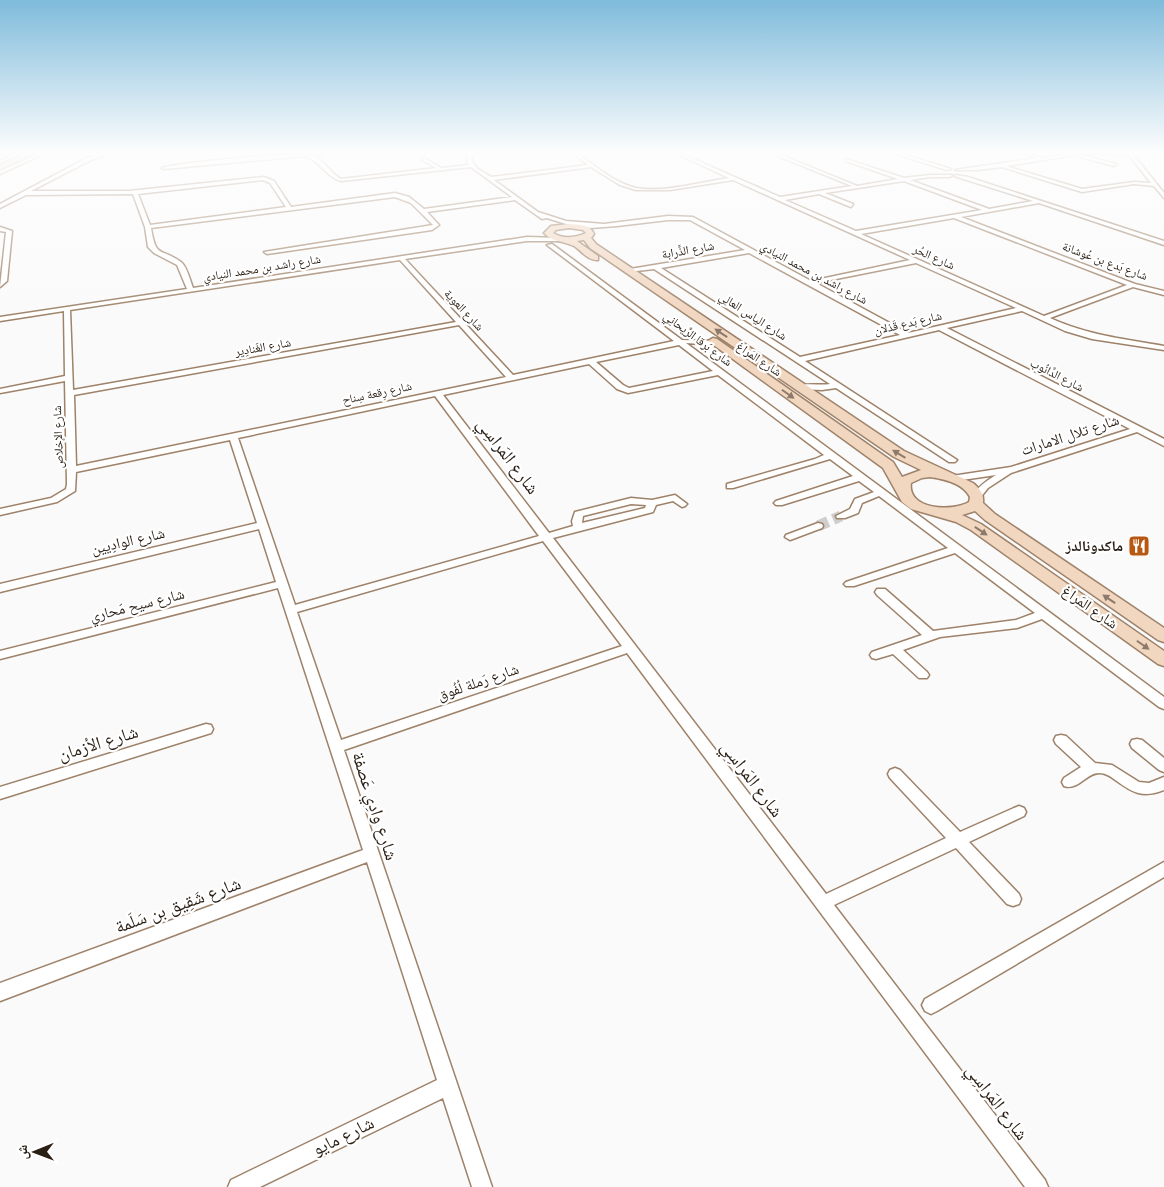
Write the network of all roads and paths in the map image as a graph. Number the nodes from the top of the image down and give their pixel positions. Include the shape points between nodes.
1 (141, 207) edge
2 (303, 207) edge
3 (418, 207) edge
4 (448, 207) edge
5 (531, 207) edge
6 (797, 207) edge
7 (983, 207) edge
8 (1006, 207) edge
9 (1055, 207) edge
10 (290, 209) joint
11 (990, 210) junction
12 (422, 211) junction
13 (539, 213) junction
14 (954, 216) junction
15 (624, 224) junction
16 (578, 226) junction
17 (148, 227) junction
18 (0, 229) edge
19 (550, 230) junction
20 (856, 233) junction
21 (590, 234) junction
22 (526, 239) junction
23 (561, 239) junction
24 (1164, 243) edge
25 (550, 245) dead end
26 (749, 251) junction
27 (267, 252) dead end
28 (401, 258) junction
29 (916, 261) junction
30 (656, 267) junction
31 (630, 271) junction
32 (808, 282) junction
33 (0, 285) edge
34 (1133, 285) junction
35 (191, 290) junction
36 (1164, 292) edge
37 (1022, 308) junction
38 (67, 309) junction
39 (1044, 318) junction
40 (0, 319) edge
41 (461, 323) junction
42 (939, 327) junction
43 (906, 335) junction
44 (686, 339) junction
45 (716, 343) junction
46 (1164, 348) edge
47 (799, 360) junction
48 (590, 361) junction
49 (720, 372) junction
50 (69, 378) junction
51 (512, 378) junction
52 (837, 385) junction
53 (801, 387) junction
54 (826, 388) junction
55 (0, 390) edge
56 (70, 393) junction
57 (437, 393) junction
58 (820, 400) junction
59 (1138, 430) junction
60 (233, 436) junction
61 (1164, 442) edge
62 (831, 455) junction
63 (952, 460) dead end
64 (72, 470) junction
65 (1012, 470) junction
66 (861, 477) junction
67 (949, 477) junction
68 (730, 486) dead end
69 (901, 486) junction
70 (882, 492) junction
71 (977, 500) junction
72 (779, 502) dead end
73 (682, 504) dead end
74 (0, 512) edge
75 (937, 512) junction
76 (841, 516) tunnel mouth
77 (262, 525) junction
78 (818, 526) tunnel mouth
79 (546, 537) junction
80 (790, 537) dead end
81 (957, 548) junction
82 (281, 584) junction
83 (850, 584) dead end
84 (0, 588) edge
85 (882, 592) dead end
86 (290, 610) junction
87 (1044, 614) junction
88 (930, 636) junction
89 (1164, 636) edge
90 (630, 648) junction
91 (894, 648) junction
92 (0, 655) edge
93 (876, 655) dead end
94 (1164, 660) edge
95 (923, 675) dead end
96 (1164, 704) edge
97 (206, 730) dead end
98 (1061, 740) dead end
99 (1137, 744) dead end
100 (336, 747) junction
101 (1164, 766) edge
102 (1094, 768) junction
103 (895, 774) dead end
104 (1069, 782) dead end
105 (1164, 783) edge
106 (0, 793) edge
107 (1019, 812) dead end
108 (958, 840) junction
109 (371, 854) junction
110 (1164, 869) edge
111 (1013, 899) dead end
112 (822, 903) junction
113 (0, 992) edge
114 (931, 1005) dead end
115 (448, 1085) junction
116 (238, 1187) edge
117 (482, 1187) edge
118 (1038, 1187) edge

1 - 17 street
2 - 10 street
3 - 12 street
4 - 12 street
5 - 13 street
6 - 20 street, شارع الحُر
7 - 11 street
8 - 11 street
9 - 24 street
10 - 17 street
11 - 14 street
12 - 27 street via 435,226
13 - 16 street via 558,222
13 - 19 street via 549,222
14 - 20 street
14 - 34 street, شارع بَدع بن عُوشانة
15 - 16 street, شارع راشد بن محمد النيادي
15 - 21 street, شارع راشد بن محمد النيادي
15 - 26 street, شارع راشد بن محمد النيادي via 691,218
16 - 19 street
16 - 21 street
17 - 35 street via 151,247 180,264
18 - 33 street via 9,231 4,281
19 - 22 street, شارع راشد بن محمد النيادي
19 - 23 street via 550,235
20 - 29 street, شارع الحُر
21 - 23 street via 582,238
21 - 31 street, شارع المَراغ via 587,238 593,246
22 - 23 street, شارع راشد بن محمد النيادي
22 - 28 street, شارع راشد بن محمد النيادي
23 - 45 street, شارع المَراغ via 576,244
25 - 44 street, شارع بَرقا الرِّيحانِي
26 - 30 street, شارع الذَّرابة
26 - 32 street, شارع راشد بن محمد النيادي
28 - 35 street, شارع راشد بن محمد النيادي
28 - 41 street, شارع العوية
29 - 32 street
29 - 37 street, شارع الحُر
30 - 31 street, شارع الذَّرابة
30 - 47 street, شارع الياس العالِي
53 -> 31 street, شارع المَراغ
32 - 43 street, شارع راشد بن محمد النيادي
34 - 36 street, شارع بَدع بن عُوشانة
34 - 39 street
35 - 38 street, شارع راشد بن محمد النيادي
37 - 39 street, شارع الحُر
37 - 42 street, شارع بَدع قَذلان
38 - 40 street, شارع راشد بن محمد النيادي
38 - 50 street, شارع الإخلاص
39 - 46 street, شارع الحُر via 1095,337
41 - 51 street, شارع العوية
41 - 56 street, شارع الغَنادِير
42 - 43 street, شارع بَدع قَذلان
42 - 59 street, شارع الدَّانُوب
43 - 47 street, شارع بَدع قَذلان
44 - 45 street, شارع رِقعة سِناح
44 - 48 street, شارع رِقعة سِناح
44 - 49 street, شارع بَرقا الرِّيحانِي
45 -> 69 street, شارع المَراغ via 888,464
47 - 52 street, شارع الياس العالِي
48 - 49 street via 628,391
48 - 51 street, شارع رِقعة سِناح
49 - 62 street, شارع بَرقا الرِّيحانِي
50 - 55 street
50 - 56 street, شارع الإخلاص
51 - 57 street, شارع رِقعة سِناح
52 - 54 street
52 - 63 street, شارع الياس العالِي
53 - 54 street
53 - 58 street, شارع المَراغ
54 - 58 street via 820,394
56 - 64 street, شارع الإخلاص
57 - 60 street, شارع رِقعة سِناح
57 - 79 street, شارع المَراسِي
67 -> 58 street, شارع المَراغ via 899,454
59 - 61 street, شارع الدَّانُوب
59 - 65 street, شارع تلال الامارات
60 - 64 street, شارع رِقعة سِناح
60 - 77 street, شارع وادِي عَصفة
62 - 66 street, شارع بَرقا الرِّيحانِي
62 - 68 street
64 - 74 street, شارع الإخلاص via 70,491 54,500
65 - 67 street, شارع تلال الامارات
65 - 71 street, شارع تلال الامارات via 985,486
66 - 70 street, شارع بَرقا الرِّيحانِي
66 - 72 street
67 - 69 street via 910,476
67 - 71 street, شارع المَراغ via 973,490
69 - 75 street via 902,492 915,504
70 - 76 street via 858,501 854,511
70 - 81 street, شارع بَرقا الرِّيحانِي
71 - 75 street via 971,510 961,513
89 -> 71 street, شارع المَراغ via 990,517
73 - 79 street via 675,498 652,503 649,510
75 -> 94 street, شارع المَراغ via 976,527
77 - 82 street, شارع وادِي عَصفة
77 - 84 street, شارع الوادِيين
78 - 80 street
79 - 86 street
79 - 90 street, شارع المَراسِي
81 - 83 street
81 - 87 street, شارع بَرقا الرِّيحانِي
82 - 86 street, شارع وادِي عَصفة
82 - 92 street, شارع سيح مَحاري
85 - 88 street
86 - 100 street, شارع وادِي عَصفة
87 - 88 street via 1017,624
87 - 96 street, شارع بَرقا الرِّيحانِي
88 - 91 street
90 - 100 street, شارع رَملة لُفُوق
90 - 112 street, شارع المَراسِي
91 - 93 street
91 - 95 street
97 - 106 street, شارع الأزمان
98 - 102 street
99 - 101 street
100 - 109 street, شارع وادِي عَصفة
102 - 104 street
102 - 105 street via 1115,771 1143,788
103 - 108 street
107 - 108 street
108 - 111 street
108 - 112 street
109 - 113 street, شارع شَقِيق بن سَلَمة
109 - 115 street, شارع وادِي عَصفة
110 - 114 street
112 - 118 street, شارع المَراسِي
115 - 116 street, شارع مايو
115 - 117 street, شارع وادِي عَصفة

